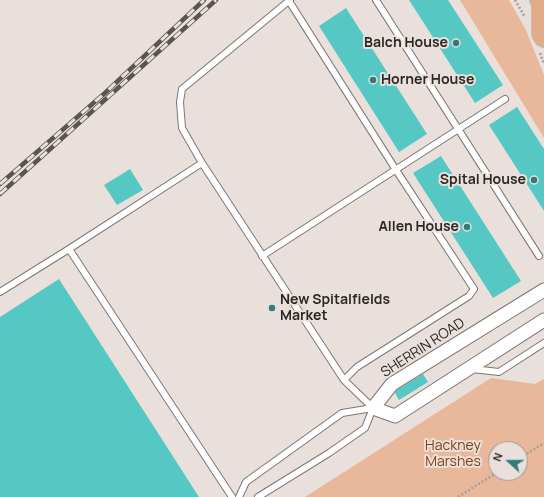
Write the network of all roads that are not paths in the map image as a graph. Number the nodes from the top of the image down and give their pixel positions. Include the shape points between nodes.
1 (290, 0) edge
2 (376, 0) edge
3 (537, 3) edge
4 (544, 37) edge
5 (505, 99) dead end
6 (458, 130) junction
7 (202, 163) junction
8 (396, 170) junction
9 (69, 249) junction
10 (262, 256) junction
11 (539, 256) dead end
12 (544, 290) edge
13 (0, 292) edge
14 (544, 320) edge
15 (544, 343) edge
16 (469, 368) junction
17 (344, 380) junction
18 (373, 408) junction
19 (232, 497) edge
20 (239, 497) edge
21 (258, 497) edge

1 - 7 lane via 182,89 182,128
1 - 8 lane
2 - 6 lane
3 - 4 main road
5 - 6 lane
6 - 8 lane
6 - 11 lane
7 - 9 lane
7 - 10 lane
8 - 10 lane
8 - 17 lane via 474,289 469,296 357,367
9 - 13 lane
9 - 19 lane
10 - 17 lane
12 - 18 street, SHERRIN ROAD via 392,384
14 - 16 street
15 - 16 lane via 499,372
16 - 18 street via 395,416
17 - 18 lane
18 - 20 lane via 342,414 246,482
18 - 21 lane via 364,428 329,454

